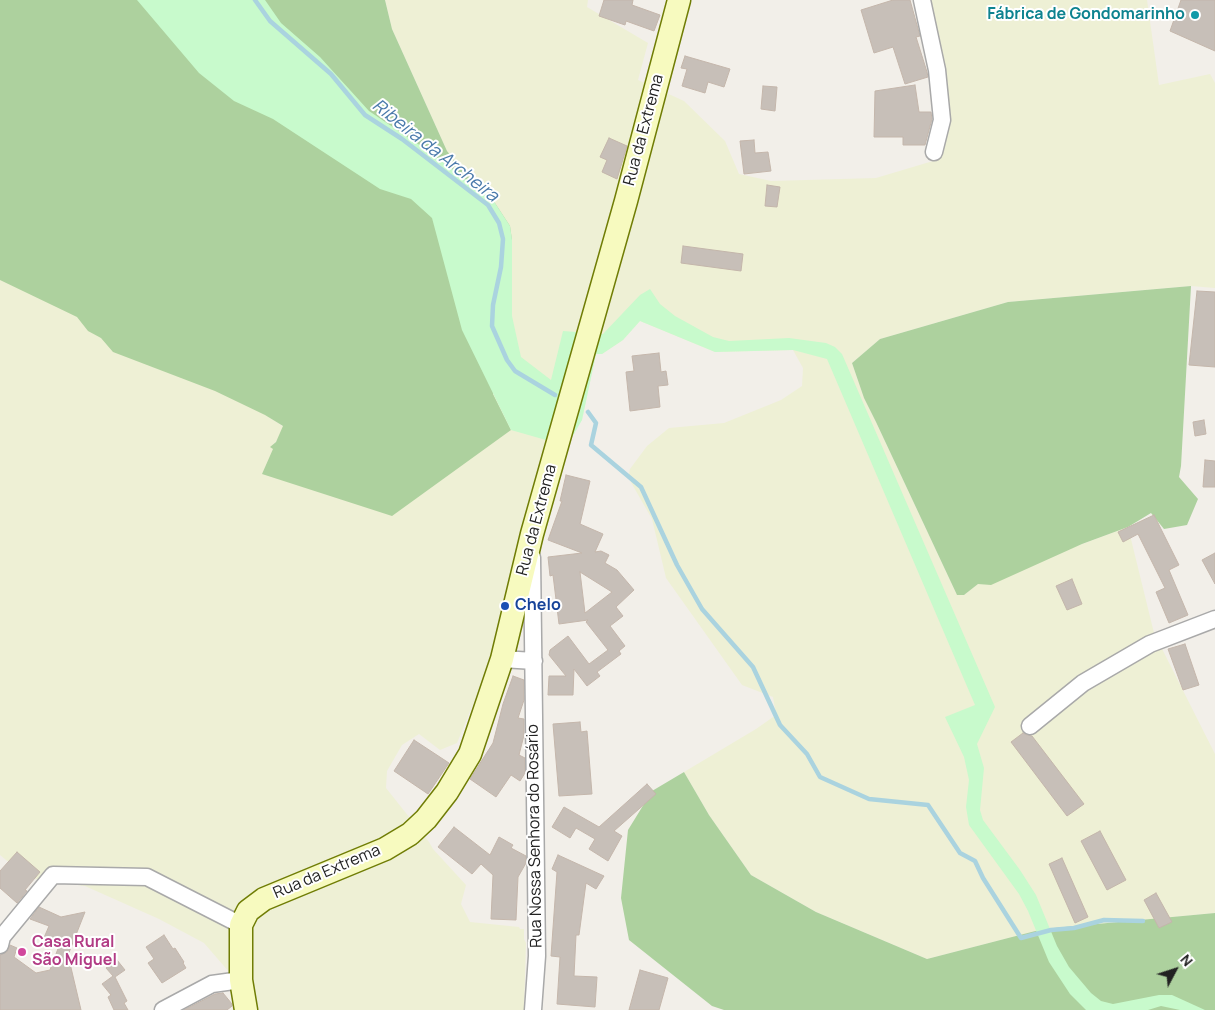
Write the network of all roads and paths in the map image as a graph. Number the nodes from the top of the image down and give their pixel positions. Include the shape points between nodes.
1 (680, 0) edge
2 (922, 0) edge
3 (934, 152) dead end
4 (532, 534) junction
5 (1215, 619) edge
6 (502, 659) junction
7 (534, 661) junction
8 (1030, 726) dead end
9 (241, 925) junction
10 (1, 939) edge
11 (241, 980) junction
12 (163, 1010) edge
13 (246, 1010) edge
14 (533, 1010) edge

1 - 4 street, Rua da Extrema
2 - 3 street via 937,70 942,120
4 - 6 street, Rua da Extrema
4 - 7 street, Rua Nossa Senhora do Rosário
5 - 8 street via 1150,644 1083,683
6 - 7 street
6 - 9 street, Rua da Extrema via 470,754 426,819 410,834 384,849 264,899 248,911
7 - 14 street, Rua Nossa Senhora do Rosário via 536,956
9 - 10 street via 147,877 53,875
9 - 11 street
11 - 12 street via 212,984
11 - 13 street

